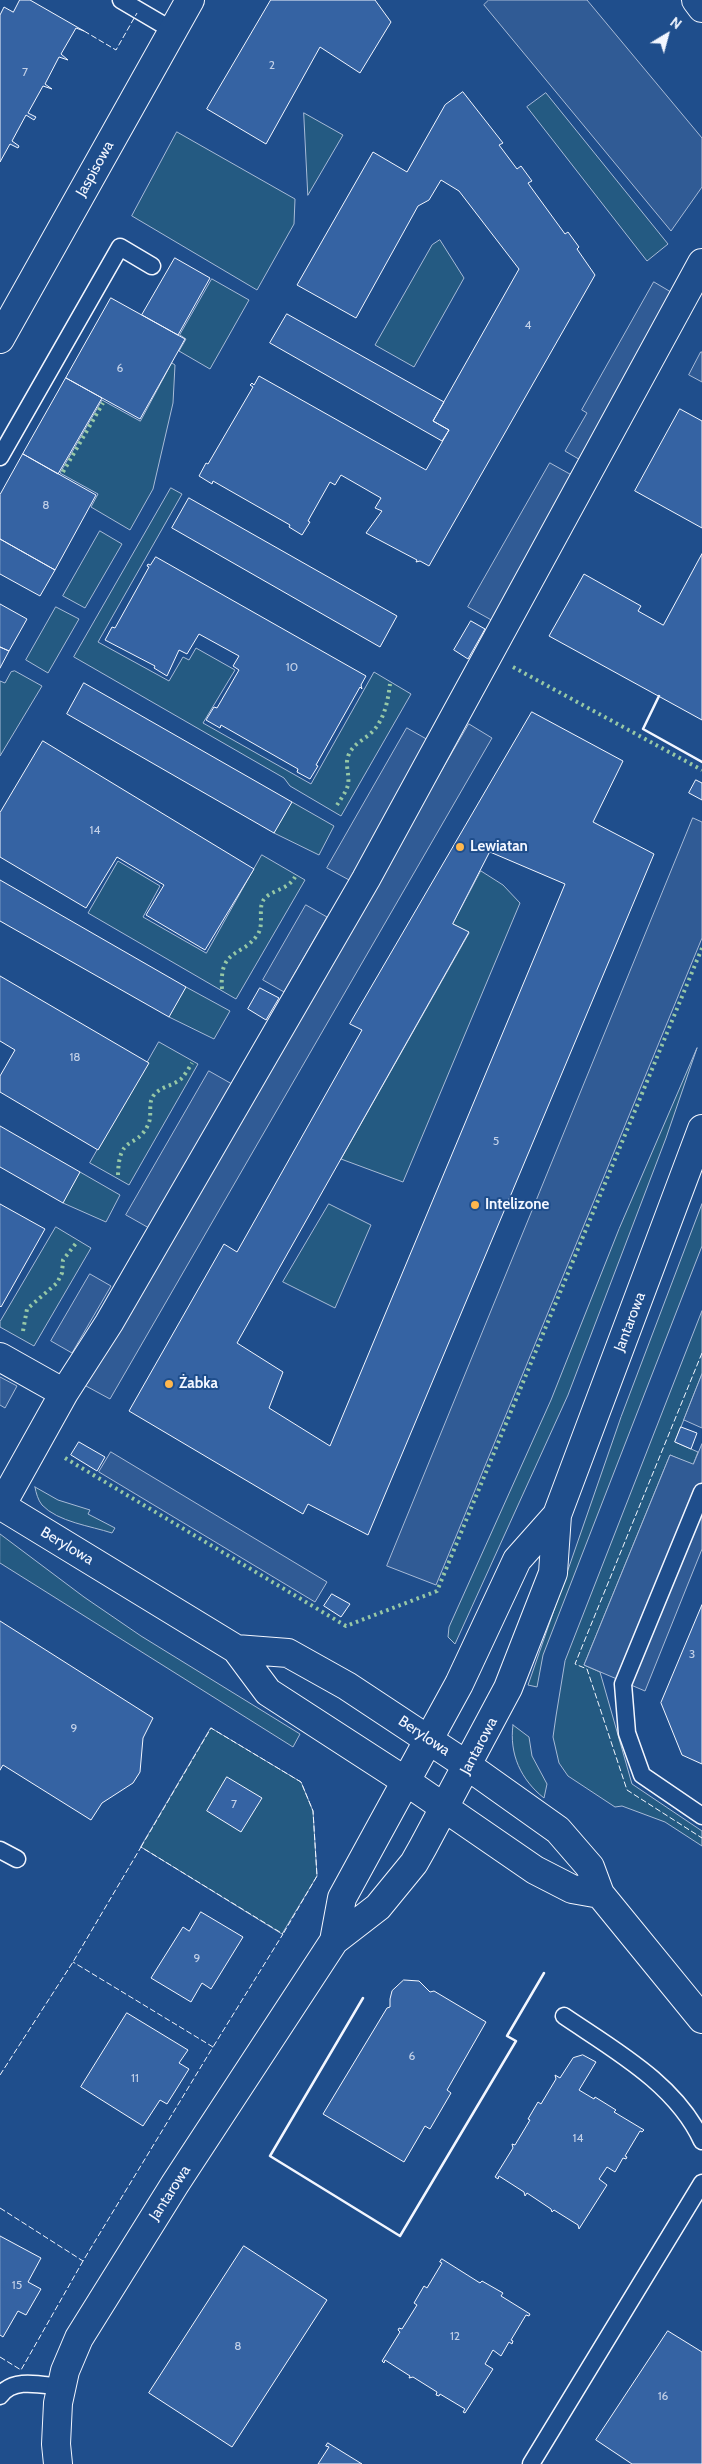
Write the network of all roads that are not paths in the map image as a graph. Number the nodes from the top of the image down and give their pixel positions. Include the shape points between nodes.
1 (120, 0) edge
2 (190, 0) edge
3 (696, 0) edge
4 (702, 8) edge
5 (172, 30) junction
6 (702, 263) edge
7 (152, 266) dead end
8 (0, 339) edge
9 (0, 457) edge
10 (702, 1128) edge
11 (0, 1357) edge
12 (64, 1393) junction
13 (702, 1492) edge
14 (0, 1505) edge
15 (557, 1515) junction
16 (236, 1649) junction
17 (429, 1740) junction
18 (468, 1766) junction
19 (407, 1782) junction
20 (444, 1808) junction
21 (702, 1816) edge
22 (0, 1850) edge
23 (17, 1859) dead end
24 (600, 1894) junction
25 (334, 1941) junction
26 (564, 2016) dead end
27 (702, 2019) edge
28 (702, 2141) edge
29 (702, 2183) edge
30 (61, 2387) junction
31 (0, 2396) edge
32 (58, 2464) edge
33 (530, 2464) edge

1 - 5 lane
2 - 5 street, Jaspisowa
3 - 4 street
5 - 8 street, Jaspisowa
6 - 12 street via 366,879 109,1323
7 - 9 lane via 120,247
10 - 15 street, Jantarowa
11 - 12 street
12 - 14 street
13 - 21 lane via 623,1684 627,1733 642,1775
14 - 16 street, Berylowa
15 - 17 street, Jantarowa via 517,1560
15 - 18 street, Jantarowa via 553,1573 508,1688
16 - 17 street, Berylowa via 288,1653 365,1696
16 - 19 street, Berylowa via 268,1692
17 - 18 street, Berylowa
17 - 19 street, Jantarowa
18 - 20 street, Jantarowa
18 - 24 street, Berylowa via 558,1830 590,1867
19 - 20 street, Berylowa
19 - 25 street, Jantarowa via 342,1898
20 - 24 street, Berylowa via 534,1870 572,1889
20 - 25 street, Jantarowa via 414,1863 378,1907
22 - 23 lane
24 - 27 street, Berylowa
25 - 30 street, Jantarowa via 86,2326 73,2348
26 - 28 lane via 650,2076 679,2106
29 - 33 lane
30 - 31 lane via 18,2383 5,2388
30 - 32 street, Jantarowa via 56,2415

